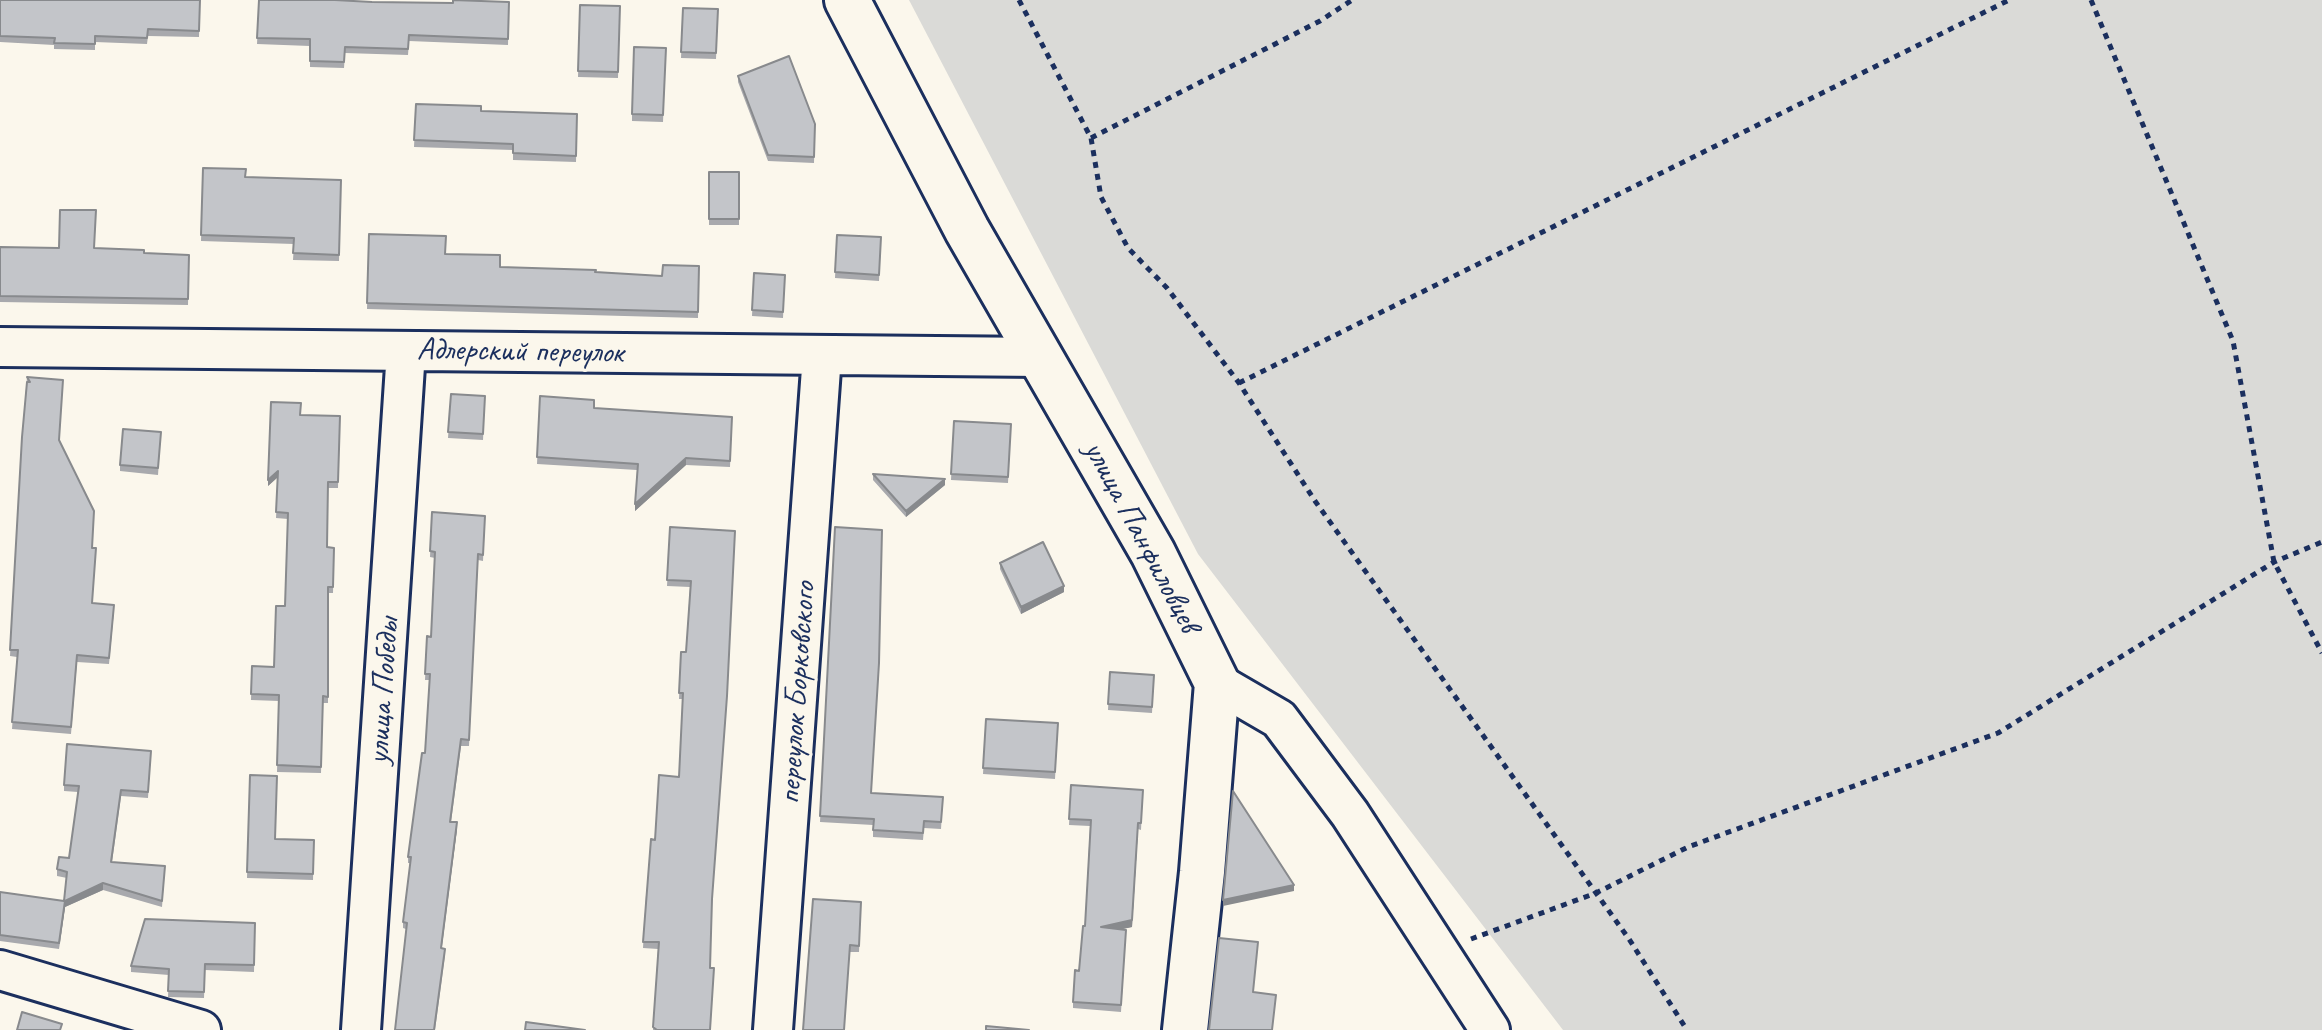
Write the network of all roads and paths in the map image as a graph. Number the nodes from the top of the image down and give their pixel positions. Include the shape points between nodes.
1 (847, 0) edge
2 (1019, 0) edge
3 (1352, 0) edge
4 (2009, 0) edge
5 (2091, 0) edge
6 (1091, 138) junction
7 (0, 347) edge
8 (406, 351) junction
9 (822, 355) junction
10 (0, 356) edge
11 (1041, 357) junction
12 (1239, 383) junction
13 (2322, 542) edge
14 (2274, 562) junction
15 (2322, 653) edge
16 (1217, 683) junction
17 (1596, 893) junction
18 (1439, 951) junction
19 (0, 970) edge
20 (201, 1030) edge
21 (361, 1030) edge
22 (773, 1030) edge
23 (1185, 1030) edge
24 (1490, 1030) edge
25 (1687, 1030) edge

1 - 11 street, улица Панфиловцев via 967,230
2 - 6 path
3 - 6 path
4 - 12 path
5 - 14 path via 2233,341
6 - 12 path via 1101,197 1128,248 1167,288
7 - 8 street, Адлерский переулок
7 - 10 street
8 - 9 street, Адлерский переулок
8 - 21 street, улица Победы
9 - 11 street, Адлерский переулок
9 - 22 street, переулок Борковского
11 - 16 street, улица Панфиловцев via 1153,553
12 - 17 path via 1315,501
13 - 14 path
14 - 15 path
14 - 17 path via 1998,733 1688,847
16 - 18 street via 1279,719 1350,814
16 - 23 street
17 - 18 path
17 - 25 path
18 - 24 street
19 - 20 street

